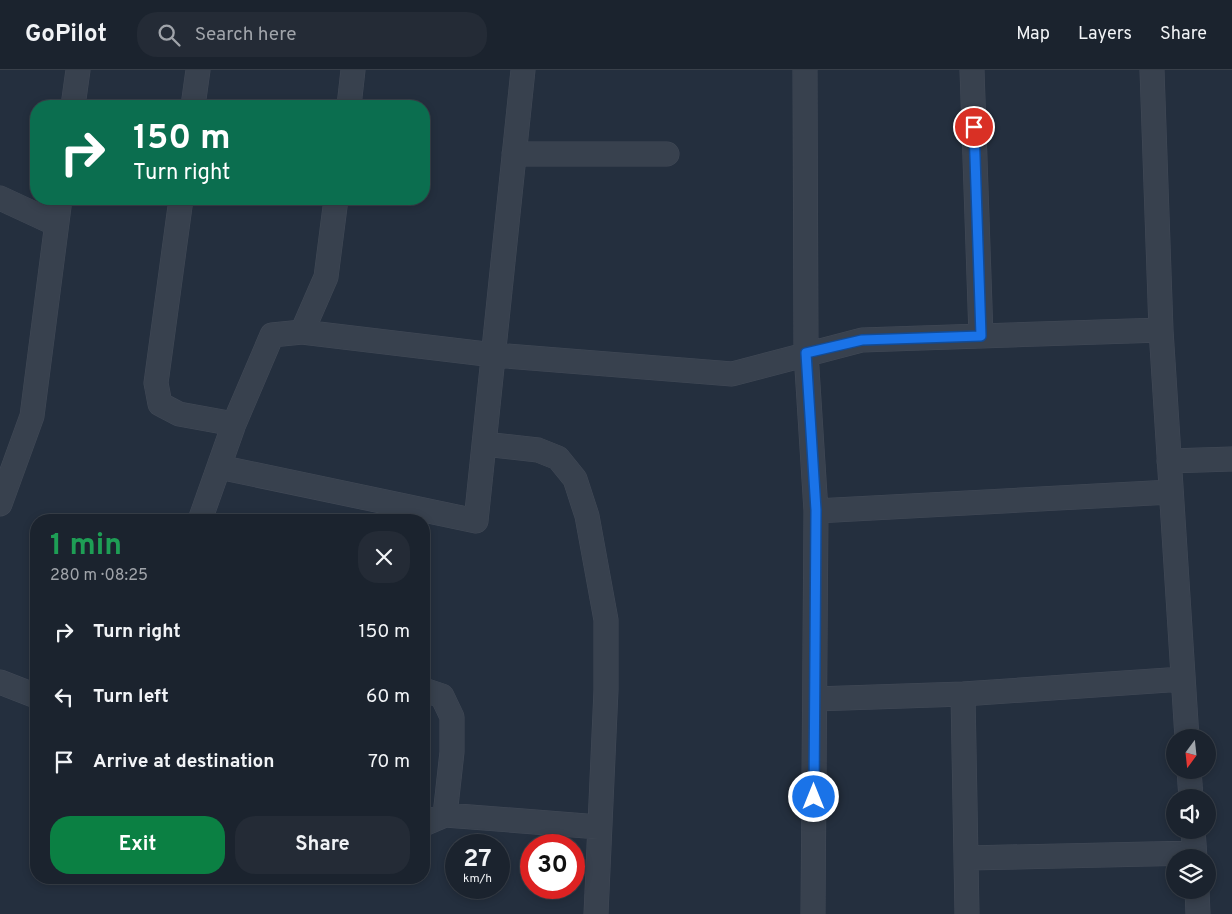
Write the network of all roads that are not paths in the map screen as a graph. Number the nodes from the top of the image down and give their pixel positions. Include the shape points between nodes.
1 (78, 70) edge
2 (198, 70) edge
3 (353, 70) edge
4 (522, 70) edge
5 (805, 70) edge
6 (972, 70) edge
7 (1152, 70) edge
8 (74, 100) edge
9 (194, 100) edge
10 (349, 100) edge
11 (514, 154) junction
12 (667, 154) dead end
13 (0, 198) edge
14 (59, 205) edge
15 (179, 205) edge
16 (335, 205) edge
17 (56, 224) junction
18 (1161, 330) junction
19 (302, 332) junction
20 (981, 336) junction
21 (806, 353) junction
22 (494, 355) junction
23 (234, 424) junction
24 (484, 444) junction
25 (1232, 459) edge
26 (1169, 461) junction
27 (219, 466) junction
28 (1171, 492) junction
29 (0, 504) edge
30 (816, 510) junction
31 (202, 514) edge
32 (1183, 679) junction
33 (0, 682) edge
34 (430, 692) edge
35 (30, 694) edge
36 (963, 694) junction
37 (815, 699) junction
38 (1186, 729) edge
39 (434, 819) edge
40 (599, 827) junction
41 (1194, 847) edge
42 (967, 858) junction
43 (1197, 899) edge
44 (596, 914) edge
45 (813, 914) edge
46 (967, 914) edge
47 (1198, 914) edge

1 - 8 street
2 - 9 street
3 - 10 street
4 - 11 street
5 - 21 street
6 - 20 street
7 - 18 street
11 - 12 street
11 - 22 street
13 - 17 street
14 - 17 street
15 - 23 street via 156,384 160,404 179,414
16 - 19 street via 326,277
17 - 29 street via 32,416
18 - 20 street
18 - 26 street
19 - 22 street
19 - 23 street via 272,335
20 - 21 street via 862,340
21 - 22 street via 732,374
21 - 30 street
22 - 24 street
23 - 27 street
24 - 27 street via 476,521
24 - 40 street via 538,450 558,458 575,480 588,516 606,620
25 - 26 street
26 - 28 street
27 - 31 street
28 - 30 street
28 - 32 street
30 - 37 street
32 - 36 street
32 - 38 street
33 - 35 street
34 - 39 street via 442,696 452,717 452,752
36 - 37 street
36 - 42 street
37 - 45 street
39 - 40 street
40 - 44 street
41 - 42 street
42 - 46 street
43 - 47 street

